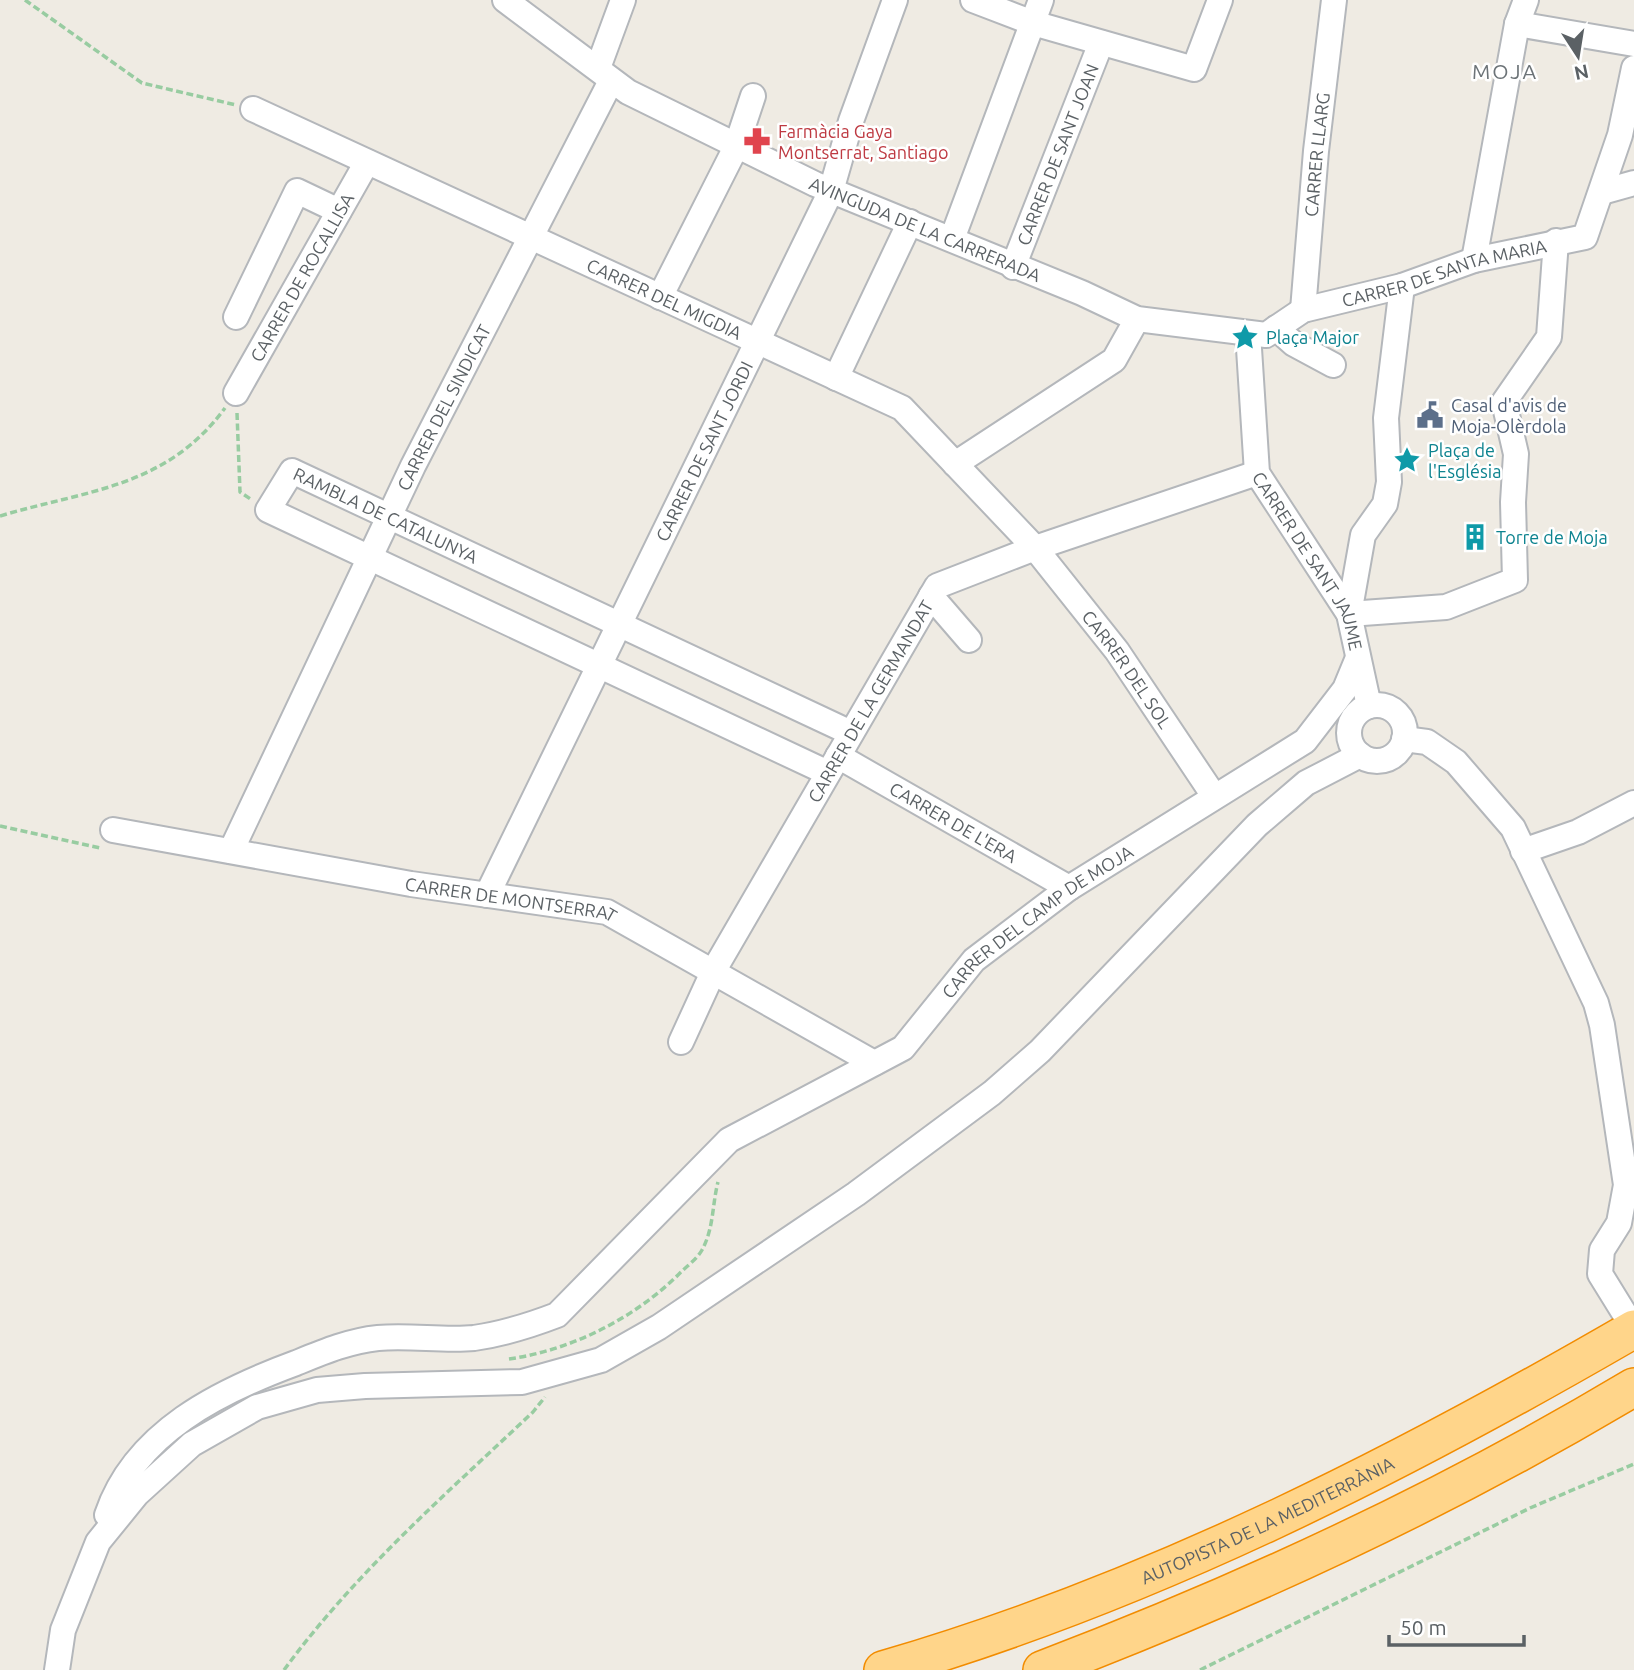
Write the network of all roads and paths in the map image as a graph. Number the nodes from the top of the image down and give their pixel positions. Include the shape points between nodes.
1 (25, 0) edge
2 (505, 0) edge
3 (623, 0) edge
4 (895, 0) edge
5 (972, 0) edge
6 (1041, 0) edge
7 (1220, 0) edge
8 (1334, 0) edge
9 (1526, 0) edge
10 (1033, 23) junction
11 (1517, 24) junction
12 (1101, 43) junction
13 (1634, 44) edge
14 (1634, 68) edge
15 (605, 75) junction
16 (753, 96) dead end
17 (253, 109) joint
18 (736, 147) junction
19 (367, 162) junction
20 (1634, 183) edge
21 (831, 191) junction
22 (1602, 192) junction
23 (339, 211) junction
24 (910, 222) junction
25 (531, 237) junction
26 (952, 239) junction
27 (1556, 241) junction
28 (1474, 260) junction
29 (1013, 267) junction
30 (1402, 286) junction
31 (660, 297) junction
32 (1303, 310) junction
33 (236, 317) dead end
34 (1137, 319) junction
35 (1276, 328) junction
36 (1248, 332) junction
37 (757, 341) junction
38 (1333, 365) dead end
39 (836, 378) junction
40 (236, 393) junction
41 (955, 464) junction
42 (1257, 473) junction
43 (268, 510) junction
44 (0, 516) edge
45 (390, 516) junction
46 (1035, 548) junction
47 (370, 558) junction
48 (931, 596) junction
49 (1349, 614) junction
50 (619, 624) junction
51 (969, 640) dead end
52 (1357, 660) junction
53 (599, 666) junction
54 (1361, 712) junction
55 (1321, 721) junction
56 (851, 733) junction
57 (1404, 739) junction
58 (1360, 755) junction
59 (833, 765) junction
60 (1214, 796) junction
61 (1634, 803) edge
62 (0, 825) edge
63 (124, 832) joint
64 (231, 851) junction
65 (1523, 851) junction
66 (1069, 888) junction
67 (487, 895) junction
68 (714, 970) junction
69 (681, 1042) dead end
70 (874, 1063) junction
71 (1634, 1329) edge
72 (566, 1371) junction
73 (1634, 1387) edge
74 (1634, 1464) edge
75 (98, 1542) junction
76 (57, 1670) edge
77 (284, 1670) edge
78 (883, 1670) edge
79 (1042, 1670) edge
80 (1200, 1670) edge

1 - 17 path via 142,83
2 - 15 street, AVINGUDA DE LA CARRERADA
3 - 15 street, CARRER DEL SINDICAT
4 - 21 street, CARRER DE SANT JORDI
5 - 10 street
6 - 10 street
7 - 12 street via 1194,69
8 - 32 street, CARRER LLARG
9 - 11 street
10 - 12 street
10 - 26 street
11 - 13 street
11 - 28 street
12 - 29 street, CARRER DE SANT JOAN
14 - 22 street
15 - 18 street, AVINGUDA DE LA CARRERADA
15 - 25 street, CARRER DEL SINDICAT
16 - 18 street
17 - 19 street, CARRER DEL MIGDIA
18 - 21 street, AVINGUDA DE LA CARRERADA
18 - 31 street
19 - 23 street, CARRER DE ROCALLISA
19 - 25 street, CARRER DEL MIGDIA
20 - 22 street
21 - 24 street, AVINGUDA DE LA CARRERADA
21 - 37 street, CARRER DE SANT JORDI
22 - 27 street, CARRER DE SANTA MARIA via 1585,237
23 - 33 street via 297,191
23 - 40 street, CARRER DE ROCALLISA
24 - 26 street, AVINGUDA DE LA CARRERADA
24 - 39 street
25 - 31 street, CARRER DEL MIGDIA
25 - 45 street, CARRER DEL SINDICAT
26 - 29 street, AVINGUDA DE LA CARRERADA
27 - 28 street, CARRER DE SANTA MARIA
27 - 49 street via 1549,337 1504,402 1516,454 1515,580 1446,607
28 - 30 street, CARRER DE SANTA MARIA
29 - 34 street, AVINGUDA DE LA CARRERADA
30 - 32 street, CARRER DE SANTA MARIA
30 - 49 street via 1386,418 1389,482 1385,504 1363,535
31 - 37 street, CARRER DEL MIGDIA
32 - 35 street
34 - 36 street
34 - 41 street via 1114,360
35 - 36 street via 1266,335
35 - 38 street via 1294,344
36 - 42 street, CARRER DE SANT JAUME
37 - 39 street, CARRER DEL MIGDIA
37 - 50 street, CARRER DE SANT JORDI
39 - 41 street, CARRER DEL MIGDIA via 902,408
40 - 43 path via 240,492
40 - 44 path via 183,453 153,472
41 - 46 street, CARRER DEL MIGDIA
42 - 46 street, CARRER DE LA GERMANDAT
42 - 49 street, CARRER DE SANT JAUME
43 - 45 street, RAMBLA DE CATALUNYA via 292,471
43 - 47 street
45 - 47 street, CARRER DEL SINDICAT
45 - 50 street, RAMBLA DE CATALUNYA
46 - 48 street, CARRER DE LA GERMANDAT via 937,586
46 - 60 street, CARRER DEL SOL via 1117,652
47 - 53 street
47 - 64 street, CARRER DEL SINDICAT
48 - 51 street
48 - 56 street, CARRER DE LA GERMANDAT
49 - 52 street, CARRER DE SANT JAUME
50 - 53 street, CARRER DE SANT JORDI
50 - 56 street, RAMBLA DE CATALUNYA
52 - 54 street, CARRER DE SANT JAUME
52 - 55 street, CARRER DEL CAMP DE MOJA via 1345,689
53 - 59 street
53 - 67 street, CARRER DE SANT JORDI
54 - 55 street
54 - 57 street via 1393,710 1403,723
54 - 58 street via 1349,734
55 - 60 street, CARRER DEL CAMP DE MOJA via 1294,749
56 - 59 street, CARRER DE LA GERMANDAT
57 - 58 street via 1387,759 1368,760
57 - 65 street via 1427,742 1456,762 1505,818
58 - 72 street via 1306,783 1257,825 1040,1051 956,1122 659,1327 601,1360
59 - 66 street, CARRER DE L'ERA
59 - 68 street, CARRER DE LA GERMANDAT
60 - 66 street, CARRER DEL CAMP DE MOJA
61 - 65 street via 1578,832
62 - 63 path via 110,849
63 - 64 street, CARRER DE MONTSERRAT
64 - 67 street, CARRER DE MONTSERRAT
65 - 71 street via 1602,1025 1626,1185 1619,1223 1602,1250 1600,1274
66 - 70 street, CARRER DEL CAMP DE MOJA via 974,960 904,1048
67 - 68 street, CARRER DE MONTSERRAT via 607,912
68 - 69 street, CARRER DE LA GERMANDAT
68 - 70 street, CARRER DE MONTSERRAT
70 - 75 street, CARRER DEL CAMP DE MOJA via 729,1140 557,1315 473,1338 408,1336 348,1343 220,1394 138,1460 112,1502
71 - 78 highway, AUTOPISTA DE LA MEDITERRÀNIA via 1515,1398 1230,1542 1041,1618
72 - 75 street via 485,1385 340,1387 257,1407 172,1460
72 - 77 path via 533,1412 394,1542 312,1632
73 - 79 highway via 1555,1434 1300,1565
74 - 80 path via 1530,1508
75 - 76 street, CARRER DEL CAMP DE MOJA via 63,1630

